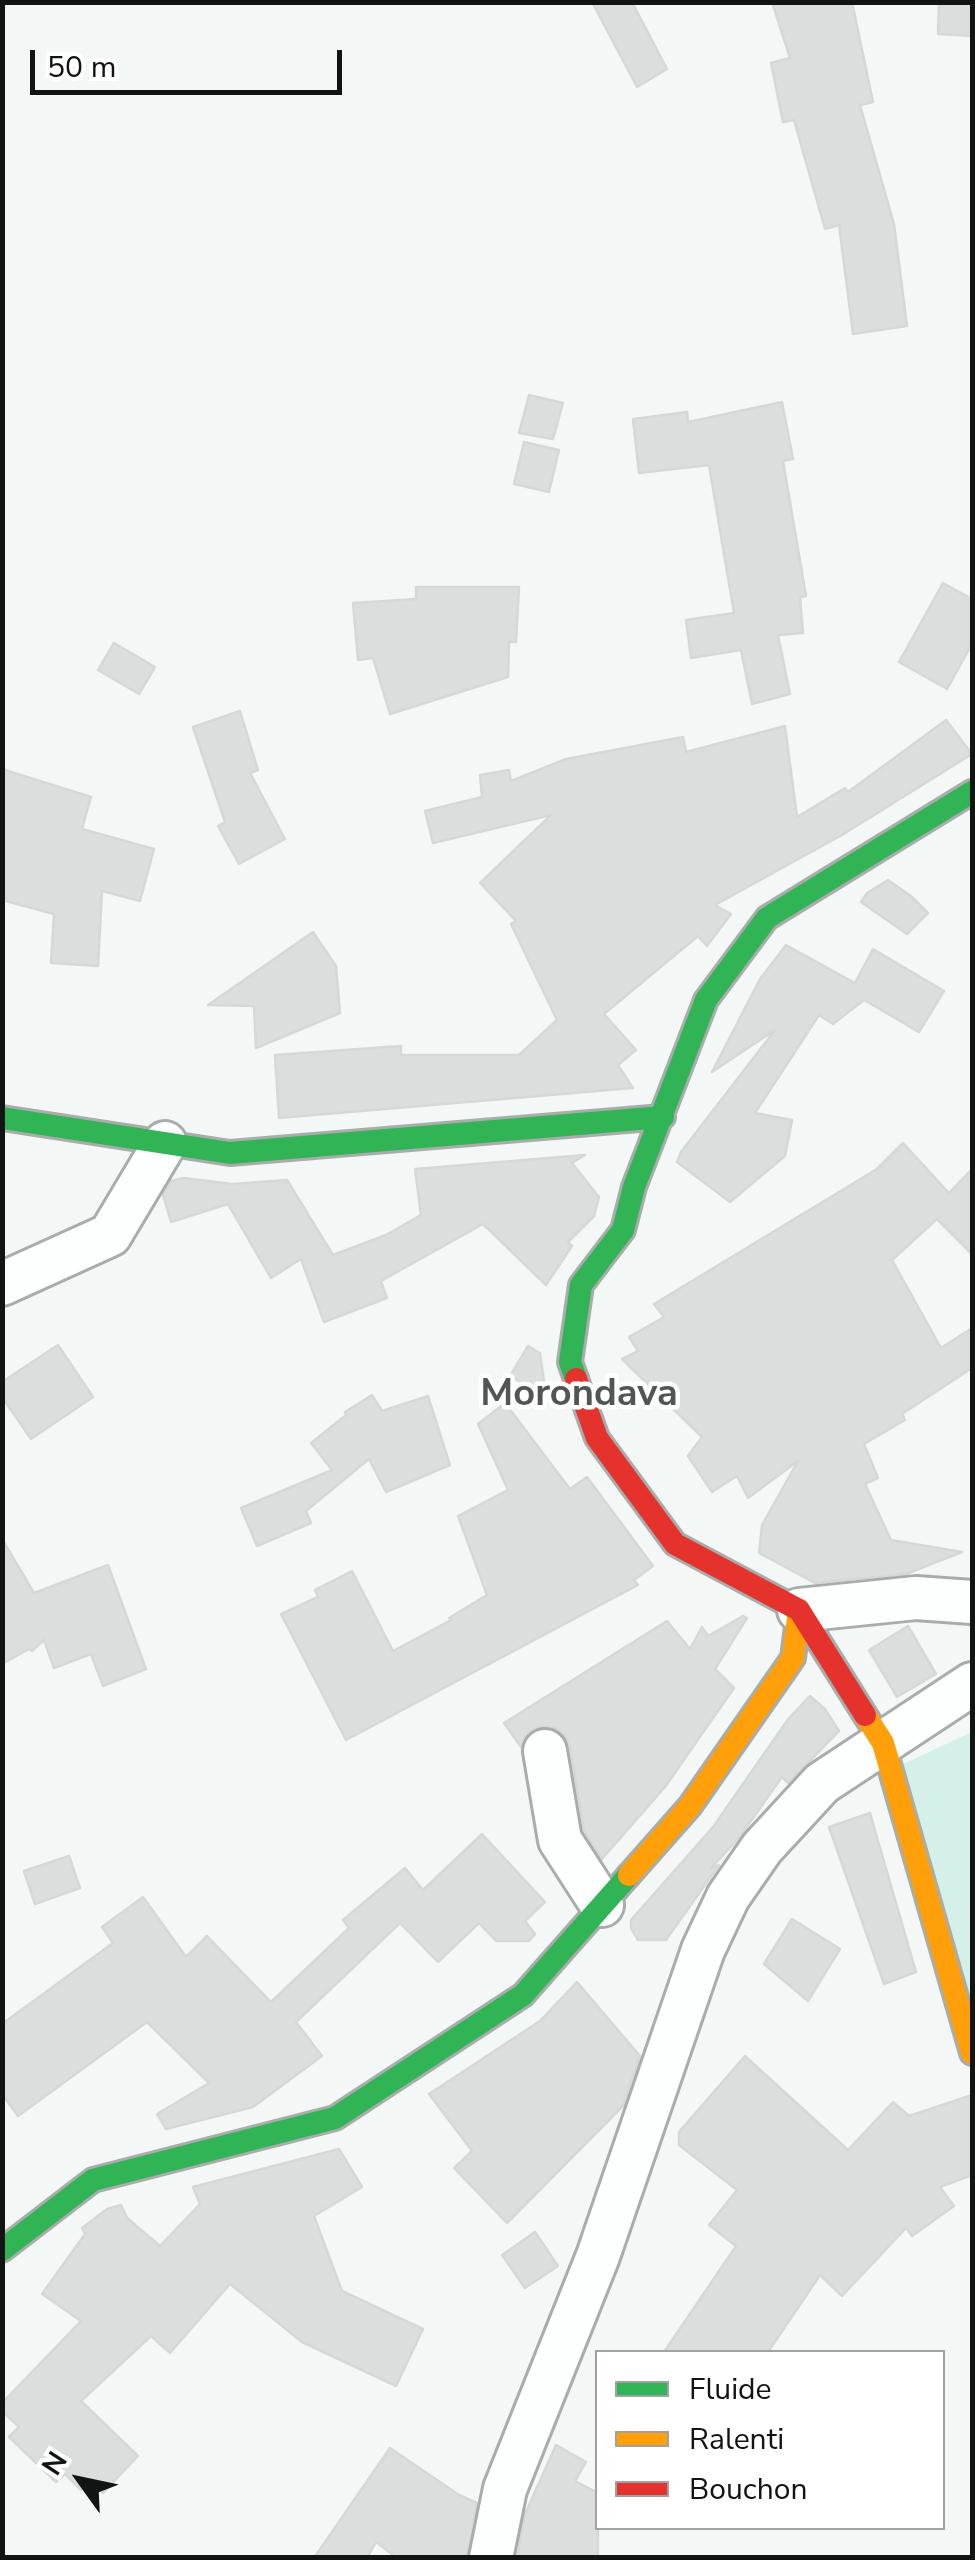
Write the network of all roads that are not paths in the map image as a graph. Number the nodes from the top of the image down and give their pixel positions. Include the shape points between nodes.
1 (972, 792) edge
2 (662, 1117) junction
3 (2, 1118) edge
4 (166, 1143) junction
5 (2, 1284) edge
6 (972, 1602) edge
7 (799, 1610) junction
8 (972, 1684) edge
9 (883, 1743) junction
10 (546, 1752) dead end
11 (602, 1905) junction
12 (972, 2053) edge
13 (2, 2250) edge
14 (492, 2558) edge

1 - 2 street via 767,918 706,1000
2 - 4 street via 230,1153
2 - 7 street via 623,1230 581,1284 570,1362 597,1438 676,1544
3 - 4 street
4 - 5 street via 110,1235
6 - 7 street via 916,1598
7 - 9 street
7 - 11 street via 793,1658 690,1806
8 - 9 street
9 - 12 street
9 - 14 street via 822,1783 762,1848 720,1914 598,2256 505,2489
10 - 11 street via 560,1840
11 - 13 street via 523,1996 335,2118 93,2180

